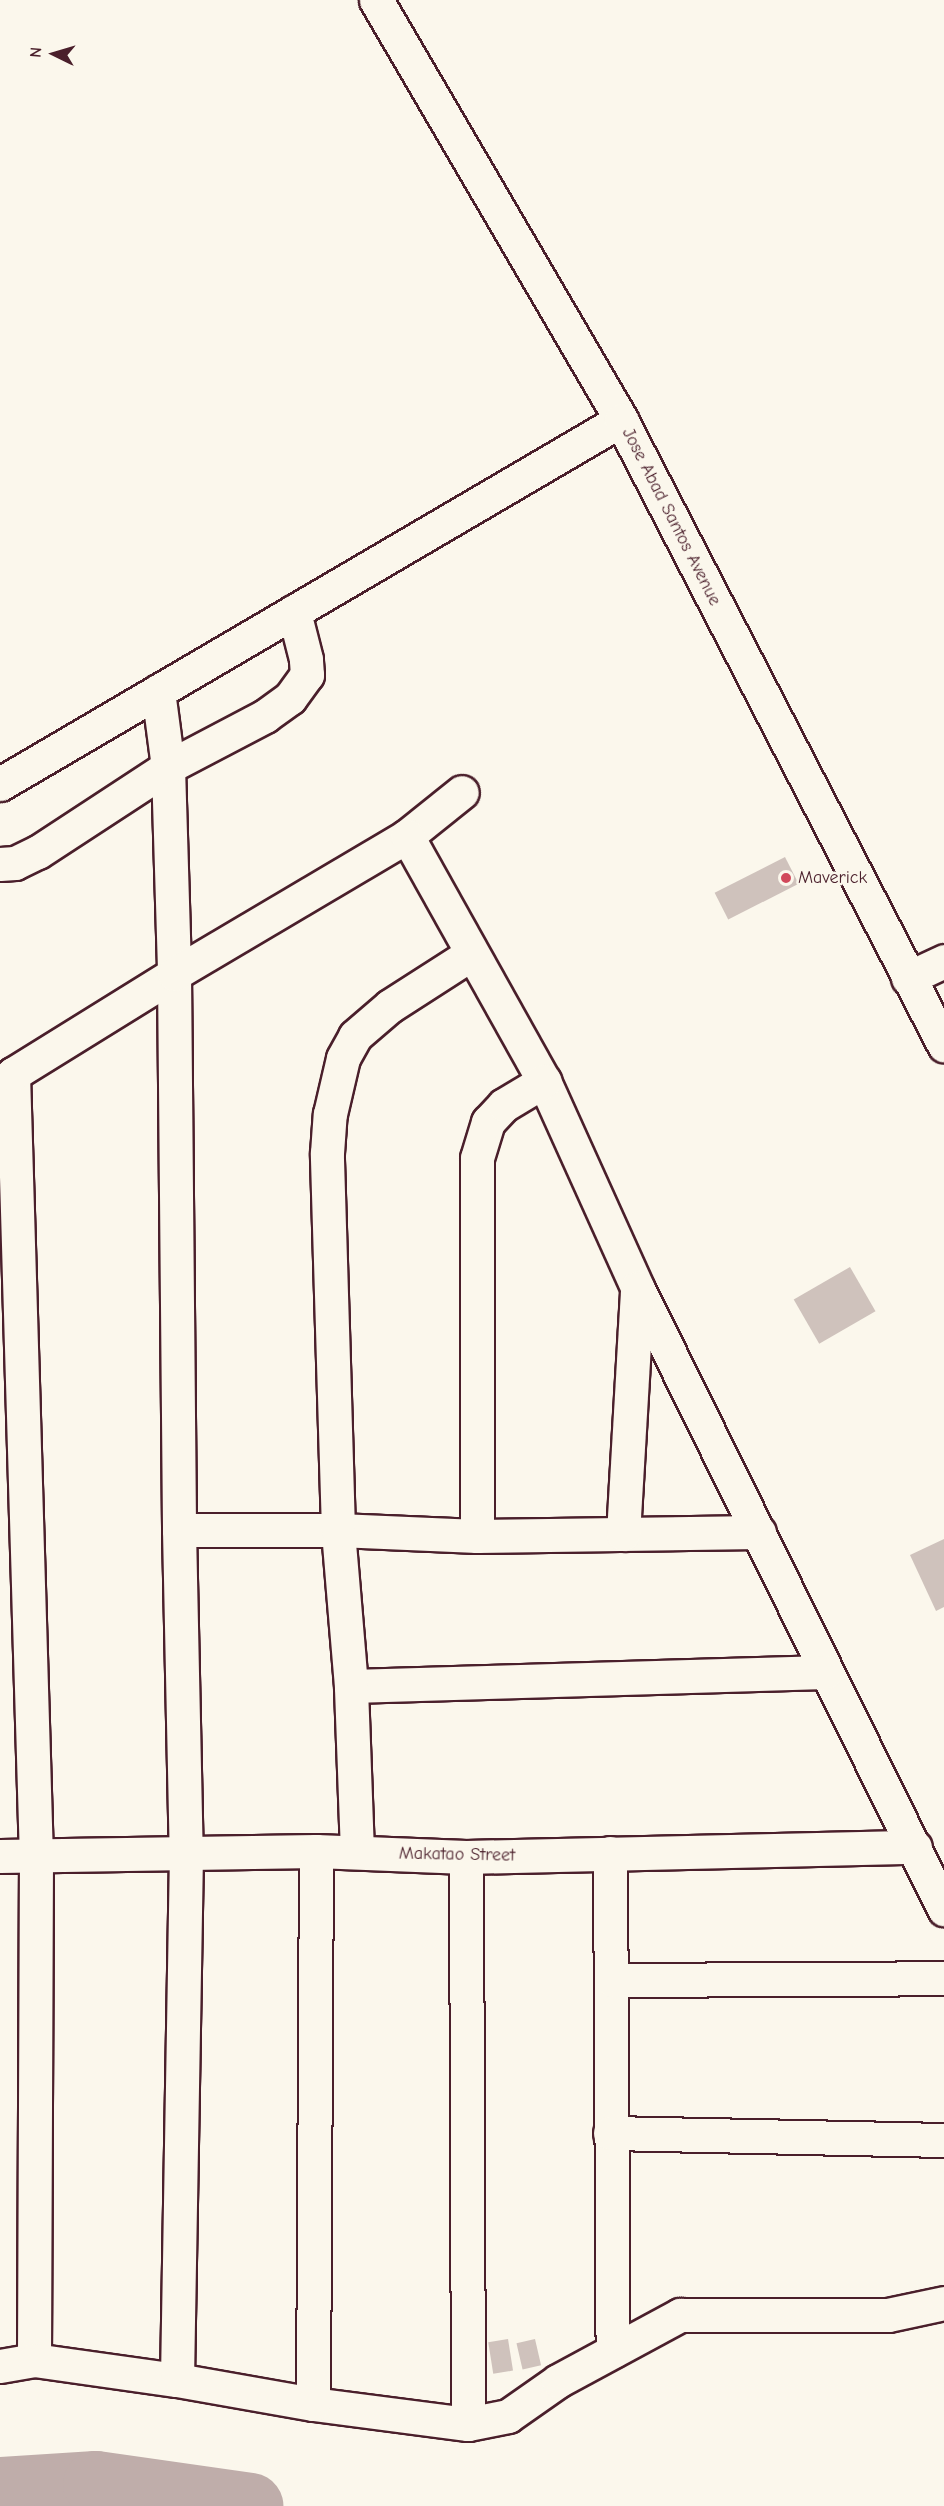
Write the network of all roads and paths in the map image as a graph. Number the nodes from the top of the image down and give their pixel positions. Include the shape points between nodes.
1 (376, 0) edge
2 (621, 420) junction
3 (294, 612) junction
4 (158, 691) junction
5 (168, 767) junction
6 (0, 784) edge
7 (462, 792) dead end
8 (407, 836) junction
9 (0, 864) edge
10 (471, 954) junction
11 (944, 961) edge
12 (174, 974) junction
13 (908, 978) junction
14 (944, 1045) edge
15 (7, 1080) edge
16 (544, 1081) junction
17 (637, 1287) junction
18 (179, 1530) junction
19 (338, 1530) junction
20 (759, 1532) junction
21 (622, 1534) junction
22 (477, 1536) junction
23 (826, 1672) junction
24 (351, 1686) junction
25 (915, 1847) junction
26 (316, 1851) junction
27 (357, 1852) junction
28 (186, 1853) junction
29 (610, 1853) junction
30 (0, 1856) edge
31 (36, 1857) junction
32 (466, 1857) junction
33 (944, 1909) edge
34 (944, 1978) edge
35 (613, 1980) junction
36 (610, 2133) junction
37 (944, 2140) edge
38 (944, 2302) edge
39 (613, 2351) junction
40 (34, 2360) junction
41 (0, 2366) edge
42 (177, 2380) junction
43 (314, 2404) junction
44 (468, 2424) junction

1 - 2 main road, Jose Abad Santos Avenue
2 - 3 main road
2 - 13 main road, Jose Abad Santos Avenue
3 - 4 main road
3 - 5 main road via 306,659 307,675 300,687 265,716
4 - 5 main road
4 - 6 main road
5 - 9 main road via 38,852 15,863
5 - 12 main road
7 - 8 main road
8 - 10 main road
8 - 12 main road
10 - 16 main road
10 - 19 main road via 390,1006 355,1036 343,1058 336,1085 327,1152
11 - 13 main road
12 - 15 main road
12 - 18 main road
13 - 14 main road, Jose Abad Santos Avenue
15 - 31 main road
16 - 17 main road
16 - 22 main road via 504,1105 488,1122 477,1158
17 - 20 main road
17 - 21 main road
18 - 19 main road
18 - 28 main road
19 - 22 main road
19 - 24 main road
20 - 21 main road
20 - 23 main road
21 - 22 main road
23 - 24 main road
23 - 25 main road
24 - 27 main road
25 - 29 main road, Makatao Street
25 - 33 main road
26 - 27 main road, Makatao Street
26 - 28 main road, Makatao Street
26 - 43 main road
27 - 32 main road, Makatao Street
28 - 31 main road, Makatao Street
28 - 42 main road
29 - 32 main road, Makatao Street
29 - 35 main road
30 - 31 main road, Makatao Street
31 - 40 main road
32 - 44 main road
34 - 35 main road
35 - 36 main road
36 - 37 main road
36 - 39 main road
38 - 39 main road via 888,2314 680,2315
39 - 44 main road via 558,2381 508,2416
40 - 41 main road
40 - 42 main road
42 - 43 main road
43 - 44 main road

